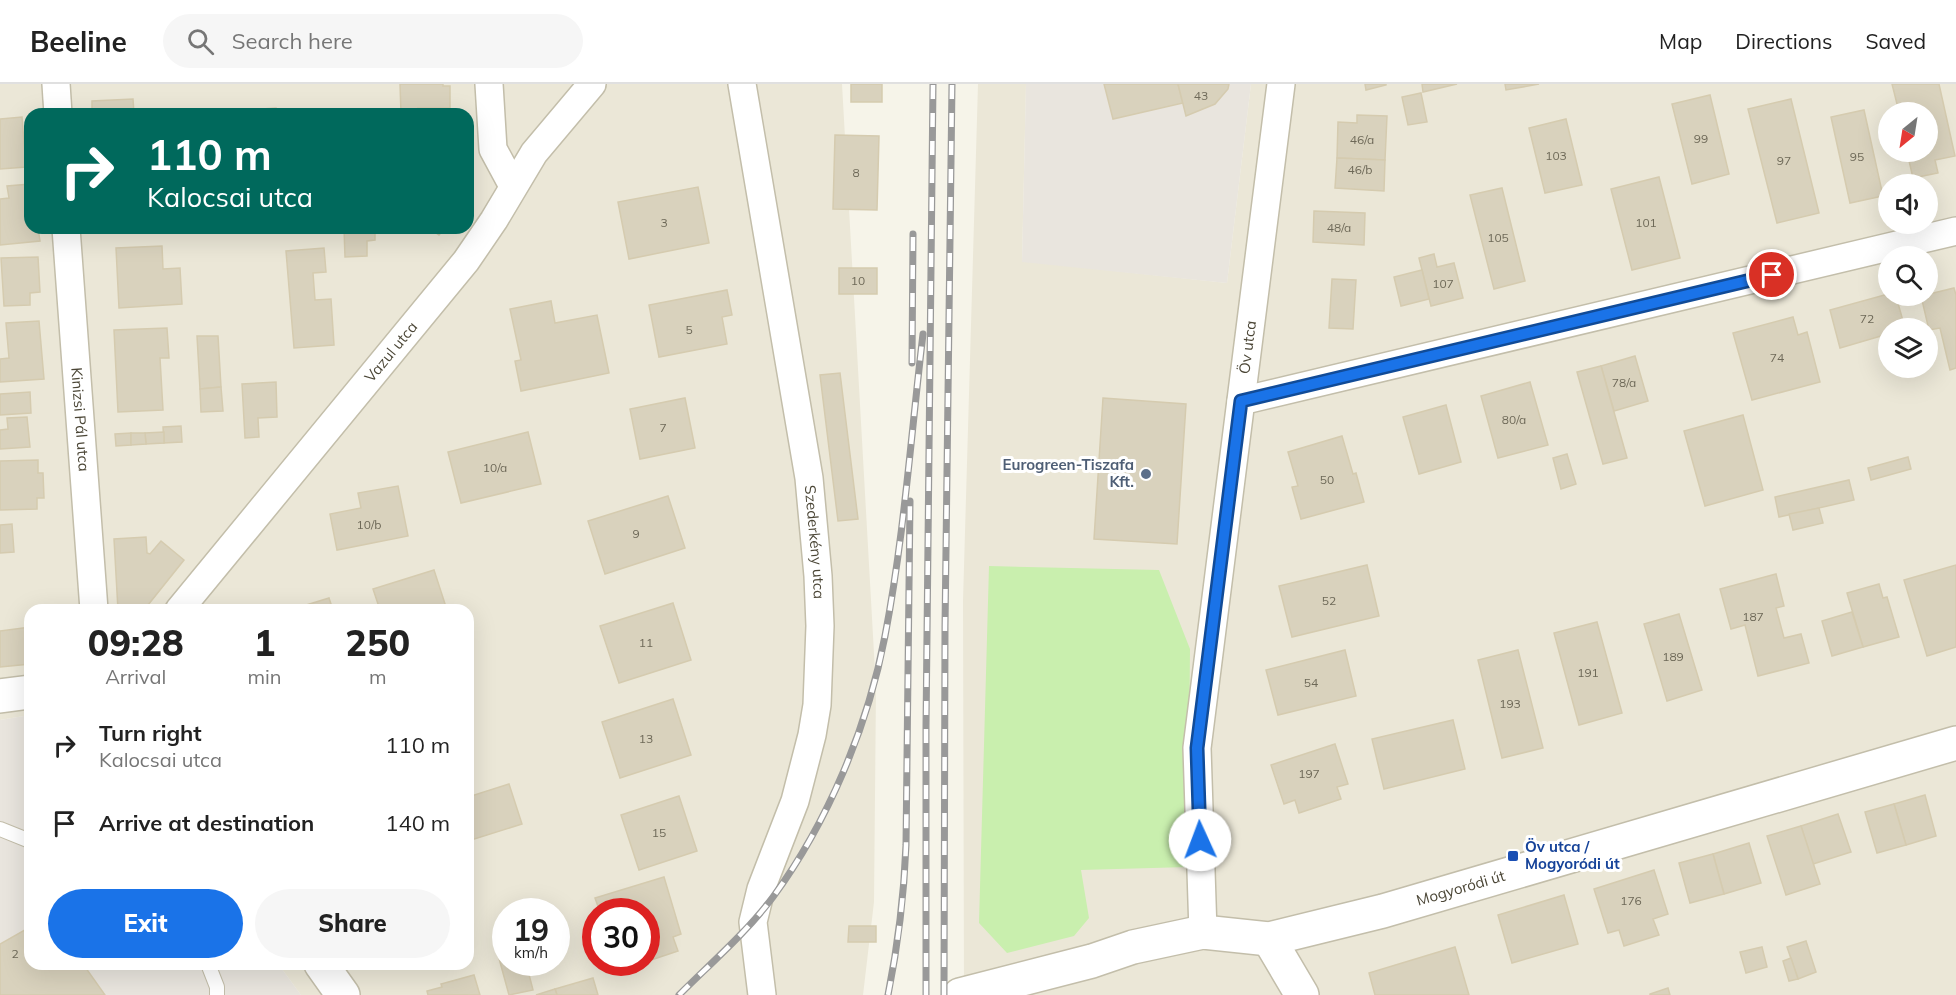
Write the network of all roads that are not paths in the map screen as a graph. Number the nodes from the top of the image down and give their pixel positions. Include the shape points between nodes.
1 (56, 84) edge
2 (489, 84) edge
3 (592, 84) edge
4 (742, 84) edge
5 (1281, 84) edge
6 (58, 108) edge
7 (513, 186) junction
8 (1956, 231) edge
9 (66, 234) edge
10 (1241, 401) junction
11 (94, 604) edge
12 (185, 604) edge
13 (24, 693) edge
14 (0, 696) edge
15 (1956, 743) edge
16 (0, 829) edge
17 (24, 839) edge
18 (1203, 932) junction
19 (1269, 939) junction
20 (210, 970) edge
21 (325, 970) edge
22 (1021, 988) edge
23 (338, 993) edge
24 (217, 995) edge
25 (762, 995) edge
26 (960, 995) edge
27 (1302, 995) edge

1 - 6 street
2 - 7 street via 494,149
3 - 7 street, Vazul utca via 534,153
4 - 25 street, Szederkény utca via 809,478 820,626 817,705 807,757 753,922
5 - 10 street, Öv utca
7 - 12 street, Vazul utca via 466,261
8 - 10 street
9 - 11 street, Kinizsi Pál utca
10 - 18 street, Öv utca via 1197,748
13 - 14 street
15 - 19 street, Mogyoródi út via 1383,911
16 - 17 lane
18 - 19 street, Mogyoródi út
18 - 22 street, Mogyoródi út via 1133,947
19 - 27 street
20 - 24 lane
21 - 23 street
22 - 26 street, Mogyoródi út

